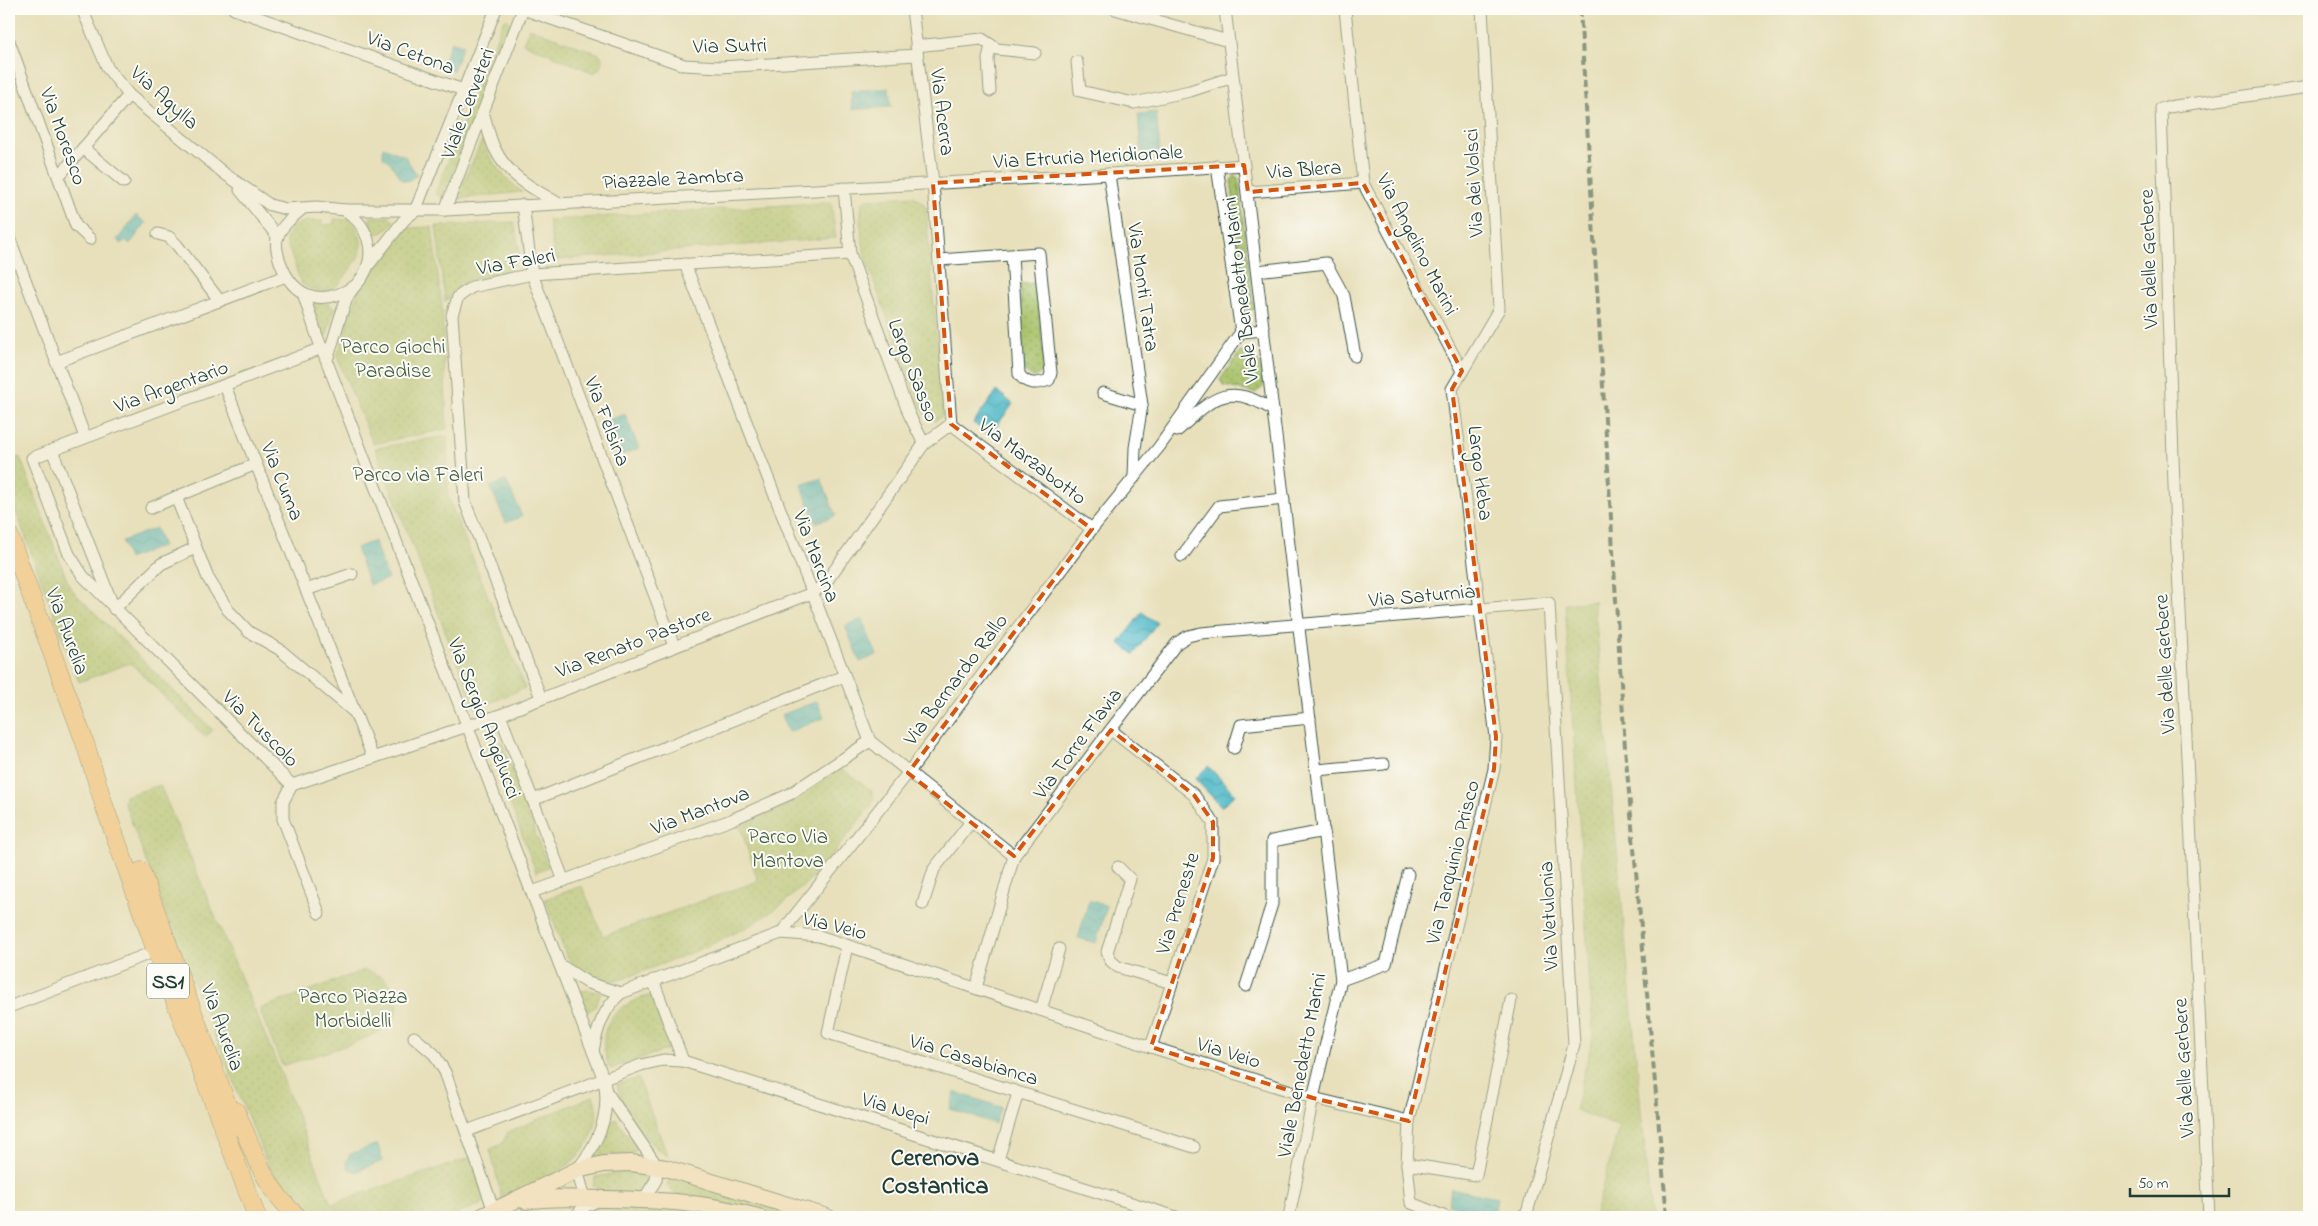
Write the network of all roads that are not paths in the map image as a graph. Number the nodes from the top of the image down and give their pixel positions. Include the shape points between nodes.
1 (82, 9) edge
2 (234, 9) edge
3 (496, 9) edge
4 (523, 9) edge
5 (912, 9) edge
6 (1115, 9) edge
7 (1225, 9) edge
8 (1345, 9) edge
9 (1482, 9) edge
10 (1228, 40) junction
11 (9, 41) edge
12 (991, 45) junction
13 (917, 50) junction
14 (1035, 53) dead end
15 (1077, 62) dead end
16 (1233, 77) junction
17 (2309, 87) edge
18 (463, 90) junction
19 (990, 91) dead end
20 (129, 95) junction
21 (484, 112) junction
22 (83, 148) junction
23 (1244, 165) junction
24 (1217, 166) junction
25 (225, 174) junction
26 (1109, 174) junction
27 (59, 176) junction
28 (124, 182) dead end
29 (934, 183) junction
30 (1363, 183) junction
31 (844, 188) junction
32 (1248, 192) junction
33 (556, 202) junction
34 (523, 205) junction
35 (302, 209) junction
36 (345, 210) junction
37 (445, 210) junction
38 (415, 211) junction
39 (158, 234) dead end
40 (9, 237) edge
41 (278, 238) junction
42 (90, 239) dead end
43 (850, 254) junction
44 (1012, 255) junction
45 (939, 260) junction
46 (685, 264) junction
47 (368, 267) junction
48 (1257, 271) junction
49 (532, 274) junction
50 (286, 276) junction
51 (354, 286) junction
52 (303, 294) junction
53 (220, 301) junction
54 (1264, 330) junction
55 (1241, 332) junction
56 (322, 348) junction
57 (1476, 348) joint
58 (1355, 356) dead end
59 (327, 360) junction
60 (56, 362) junction
61 (1462, 371) junction
62 (224, 386) junction
63 (1103, 393) dead end
64 (1142, 405) junction
65 (1273, 410) junction
66 (951, 424) junction
67 (85, 437) junction
68 (924, 444) junction
69 (1159, 447) junction
70 (52, 450) junction
71 (32, 458) joint
72 (256, 464) junction
73 (1134, 478) junction
74 (176, 497) junction
75 (1284, 499) junction
76 (151, 508) dead end
77 (1092, 529) junction
78 (9, 535) edge
79 (195, 548) junction
80 (1182, 556) dead end
81 (352, 574) dead end
82 (306, 590) junction
83 (812, 594) junction
84 (1549, 603) joint
85 (114, 609) junction
86 (1480, 609) junction
87 (1299, 624) junction
88 (674, 646) junction
89 (844, 676) junction
90 (541, 698) junction
91 (354, 712) junction
92 (500, 715) junction
93 (1310, 718) junction
94 (468, 727) junction
95 (1111, 730) junction
96 (870, 741) junction
97 (85, 743) junction
98 (1234, 748) dead end
99 (373, 758) junction
100 (1384, 764) dead end
101 (1317, 770) junction
102 (908, 773) junction
103 (292, 785) junction
104 (533, 800) junction
105 (970, 822) junction
106 (1324, 831) junction
107 (1014, 856) junction
108 (1118, 866) dead end
109 (1408, 874) dead end
110 (564, 881) junction
111 (532, 892) junction
112 (923, 904) dead end
113 (319, 913) dead end
114 (781, 933) junction
115 (848, 946) junction
116 (1059, 949) dead end
117 (156, 951) junction
118 (560, 965) junction
119 (653, 980) junction
120 (1341, 980) junction
121 (1172, 983) junction
122 (1246, 986) dead end
123 (976, 988) junction
124 (621, 993) junction
125 (1511, 1000) dead end
126 (9, 1007) edge
127 (179, 1010) junction
128 (1041, 1010) junction
129 (414, 1037) dead end
130 (1151, 1048) junction
131 (593, 1053) junction
132 (683, 1062) junction
133 (216, 1072) junction
134 (605, 1086) junction
135 (1018, 1093) junction
136 (1314, 1098) junction
137 (1409, 1121) junction
138 (467, 1131) junction
139 (1194, 1147) dead end
140 (998, 1160) junction
141 (1407, 1164) junction
142 (657, 1166) junction
143 (577, 1170) junction
144 (585, 1198) junction
145 (606, 1199) junction
146 (644, 1199) junction
147 (511, 1204) junction
148 (488, 1214) edge
149 (1442, 1216) edge
150 (257, 1217) edge
151 (264, 1217) edge
152 (268, 1217) edge
153 (298, 1217) edge
154 (574, 1217) edge
155 (758, 1217) edge
156 (828, 1217) edge
157 (1176, 1217) edge
158 (1289, 1217) edge
159 (1520, 1217) edge
160 (2209, 1217) edge

1 - 20 street, Via Agylla via 108,69
2 - 18 street, Via Cetona
3 - 18 street, Viale Cerveteri
4 - 13 street, Via Sutri via 684,65 720,66
4 - 21 street, Viale Cerveteri
5 - 13 street, Via Acerra
6 - 10 street
7 - 10 street, Viale Benedetto Marini
8 - 30 street, Via Angelino Marini
9 - 57 street, Via dei Volsci via 1499,309
10 - 16 street, Viale Benedetto Marini
11 - 27 street, Via Moresco
12 - 13 street, Via Acerra via 982,39
12 - 14 street, Via Acerra via 998,49
12 - 19 street via 988,59
13 - 29 street, Via Acerra
15 - 16 street via 1080,91 1134,103 1190,92
16 - 23 street, Viale Benedetto Marini
17 - 160 street, Via delle Gerbere via 2161,108 2174,486
18 - 38 street, Viale Cerveteri
20 - 22 street
20 - 25 street, Via Agylla
21 - 33 street via 495,149 508,169 521,181
21 - 37 street, Viale Cerveteri
22 - 27 street
22 - 28 street
23 - 24 street, Via Etruria Meridionale
23 - 32 street, Viale Benedetto Marini
24 - 26 street, Via Etruria Meridionale
24 - 55 street
25 - 35 street via 270,205
25 - 41 street
26 - 29 street, Via Etruria Meridionale
26 - 64 street, Via Monti Tatra
27 - 42 street, Via Moresco via 76,226
29 - 31 street, Piazzale Zambra
29 - 45 street, Largo Sasso
30 - 32 street, Via Blera
30 - 61 street, Via Angelino Marini
31 - 33 street, Piazzale Zambra
31 - 43 street, Largo Sasso
32 - 48 street, Viale Benedetto Marini
33 - 34 street, Piazzale Zambra
34 - 37 street, Piazzale Zambra
34 - 49 street, Via Felsina
35 - 36 street
35 - 41 street via 285,225
36 - 38 street, Piazzale Zambra
36 - 47 street via 364,228 369,241
37 - 38 street, Piazzale Zambra
38 - 47 street via 404,220
39 - 53 street via 169,237 177,245
40 - 60 street
41 - 50 street via 277,249
43 - 46 street, Via Faleri
43 - 68 street, Largo Sasso via 909,414
44 - 44 street via 1039,253 1051,373 1049,380 1034,384 1019,374
44 - 45 street
45 - 66 street, Largo Sasso
46 - 49 street, Via Faleri
46 - 83 street, Via Marcina
47 - 51 street
48 - 54 street, Viale Benedetto Marini
48 - 58 street via 1326,263 1344,296
49 - 88 street, Via Felsina
49 - 90 street, Via Faleri via 472,287 458,297 452,314 465,502
50 - 52 street via 292,286
50 - 53 street
51 - 52 street via 330,298
51 - 59 street
52 - 56 street, Via Sergio Angelucci
53 - 60 street
54 - 55 street
54 - 65 street, Viale Benedetto Marini
55 - 69 street, Via Bernardo Rallo
56 - 59 street, Via Sergio Angelucci
56 - 62 street, Via Argentario
57 - 61 street, Largo Heba
59 - 94 street, Via Sergio Angelucci
60 - 67 street
61 - 86 street, Largo Heba via 1452,389
62 - 67 street, Via Argentario
62 - 72 street, Via Cuma
63 - 64 street
64 - 73 street, Via Monti Tatra
65 - 69 street, Via Bernardo Rallo via 1244,396 1222,396 1206,404
65 - 75 street, Viale Benedetto Marini
66 - 68 street, Largo Sasso
66 - 77 street, Via Marzabotto
67 - 70 street, Via Argentario
68 - 83 street via 824,585
69 - 73 street, Via Bernardo Rallo
70 - 71 street, Via Argentario
70 - 85 street, Via Tuscolo
71 - 85 street, Via Tuscolo via 71,559
72 - 74 street
72 - 82 street, Via Cuma
73 - 77 street, Via Bernardo Rallo
74 - 76 street
74 - 79 street
75 - 80 street via 1219,506
75 - 87 street, Viale Benedetto Marini
77 - 102 street, Via Bernardo Rallo
78 - 97 main road, Via Aurelia / SS1
79 - 85 street via 160,564
79 - 91 street via 214,590 244,627 279,649
81 - 82 street
82 - 91 street, Via Cuma
83 - 88 street, Via Renato Pastore
83 - 89 street, Via Marcina
84 - 86 street, Via Saturnia
84 - 159 street, Via Vetulonia via 1574,1045 1527,1213
85 - 103 street, Via Tuscolo
86 - 87 street, Via Saturnia
86 - 137 street, Via Tarquinio Prisco via 1496,737 1494,769
87 - 93 street, Viale Benedetto Marini
87 - 95 street, Via Torre Flavia via 1188,636 1176,643
88 - 90 street, Via Renato Pastore
89 - 96 street, Via Marcina
89 - 104 street
90 - 92 street, Via Renato Pastore
91 - 99 street, Via Cuma
92 - 94 street, Via Renato Pastore
92 - 104 street
93 - 98 street via 1241,725
93 - 101 street, Viale Benedetto Marini
94 - 99 street, Via Tuscolo
94 - 111 street, Via Sergio Angelucci
95 - 107 street, Via Torre Flavia
95 - 121 street, Via Preneste via 1194,795 1213,822 1213,858
96 - 102 street, Via Marcina
96 - 110 street, Via Mantova via 790,794 731,820
97 - 117 main road, Via Aurelia / SS1
97 - 133 main road, Via Aurelia via 129,840
99 - 103 street, Via Tuscolo
100 - 101 street
101 - 106 street, Viale Benedetto Marini
102 - 105 street, Via Marcina
102 - 114 street, Via Bernardo Rallo
103 - 113 street via 283,802 283,819
104 - 110 street
105 - 107 street, Via Marcina
105 - 112 street via 934,869
106 - 120 street, Viale Benedetto Marini
106 - 122 street via 1272,841 1272,904
107 - 123 street, Via Torre Flavia
108 - 121 street, Via Preneste via 1130,878 1107,952 1118,967
109 - 120 street via 1386,964
110 - 111 street, Via Mantova
111 - 118 street, Via Sergio Angelucci
114 - 115 street, Via Veio via 819,936
114 - 119 street, Via Veio
115 - 123 street, Via Veio
115 - 135 street, Via Casabianca via 828,1033
116 - 128 street
117 - 126 street
117 - 127 main road, Via Aurelia / SS1
118 - 124 street via 583,980
118 - 131 street, Via Sergio Angelucci
119 - 124 street, Via Veio
119 - 132 street
120 - 136 street, Viale Benedetto Marini
121 - 130 street, Via Preneste
123 - 128 street, Via Veio
124 - 131 street via 600,1023
125 - 141 street via 1476,1175
127 - 150 main road, Via Aurelia / SS1
127 - 151 main road via 207,1070
128 - 130 street, Via Veio
129 - 138 street via 434,1054 443,1067
130 - 136 street, Via Veio
131 - 134 street, Via Sergio Angelucci
132 - 134 street, Via Nepi via 663,1060 641,1065
132 - 140 street, Via Nepi
133 - 152 main road, Via Aurelia
133 - 153 main road via 266,1179
134 - 138 street, Via Nepi
134 - 142 street
134 - 143 street via 606,1108 601,1132
135 - 139 street, Via Casabianca
135 - 140 street
136 - 137 street, Via Veio
136 - 158 street, Viale Benedetto Marini
137 - 141 street
138 - 148 street
140 - 157 street, Via Nepi
141 - 149 street via 1411,1203
142 - 143 street via 617,1163
142 - 146 street via 656,1180
142 - 156 street
143 - 144 street
143 - 147 street
144 - 145 street
144 - 147 street via 544,1198
145 - 146 street
145 - 154 street via 589,1204
146 - 155 street via 705,1205
147 - 148 street

